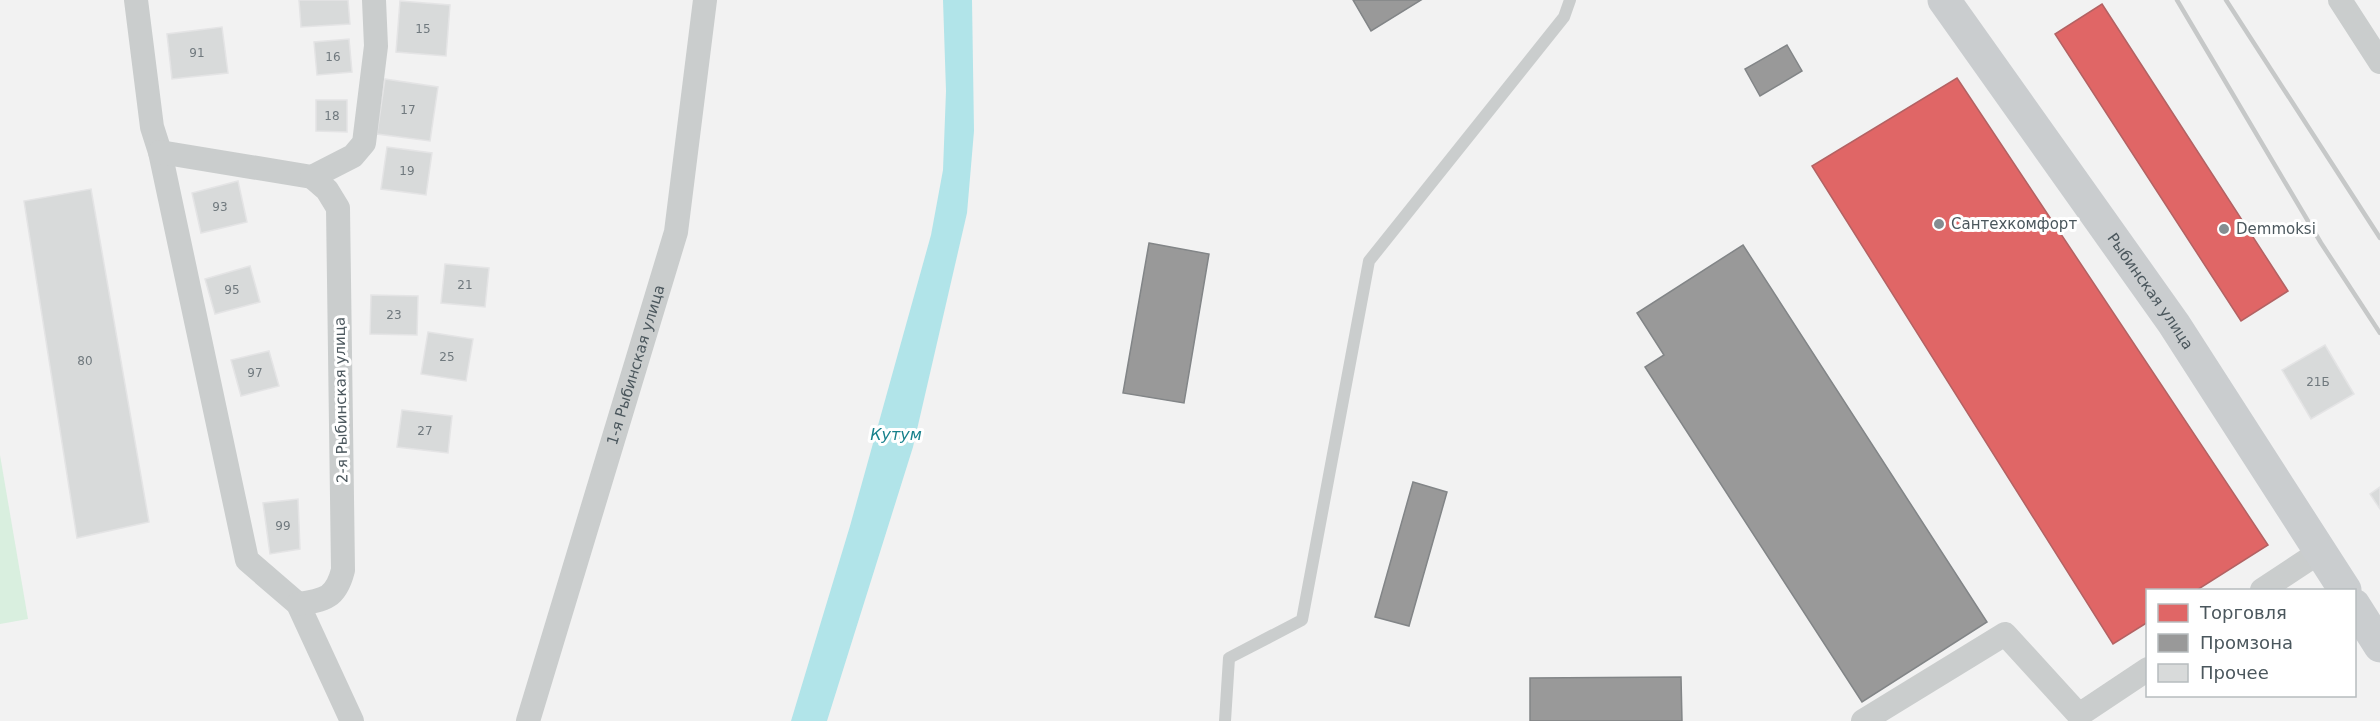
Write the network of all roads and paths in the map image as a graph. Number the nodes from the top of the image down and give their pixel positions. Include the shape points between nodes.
1 (136, 0) edge
2 (374, 0) edge
3 (705, 0) edge
4 (1570, 0) edge
5 (1944, 0) edge
6 (2340, 0) edge
7 (2380, 62) edge
8 (160, 152) junction
9 (312, 177) junction
10 (2320, 551) junction
11 (2265, 589) edge
12 (2344, 589) edge
13 (298, 604) junction
14 (2356, 607) edge
15 (2380, 646) edge
16 (2146, 670) edge
17 (352, 721) edge
18 (528, 721) edge
19 (1225, 721) edge
20 (1863, 721) edge

1 - 8 street via 152,127
2 - 9 street via 376,46 364,143 353,156
3 - 18 street, 1-я Рыбинская улица via 676,232
4 - 19 lane via 1564,17 1369,261 1302,620 1229,658
5 - 10 main road, Рыбинская улица via 2174,324
6 - 7 street
8 - 9 street
8 - 13 street via 247,560
9 - 13 street, 2-я Рыбинская улица via 327,190 338,208 343,570 339,586 322,601
10 - 11 street
10 - 12 main road, Рыбинская улица
13 - 17 street
14 - 15 main road
16 - 20 street via 2079,715 2006,634

